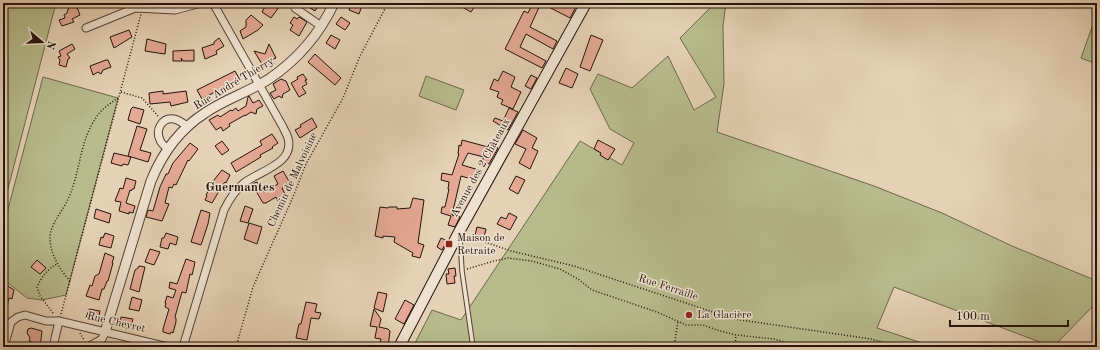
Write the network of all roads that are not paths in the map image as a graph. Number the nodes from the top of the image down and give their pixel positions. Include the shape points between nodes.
1 (201, 3) edge
2 (213, 3) edge
3 (334, 3) edge
4 (586, 3) edge
5 (294, 8) dead end
6 (321, 26) junction
7 (86, 28) dead end
8 (259, 85) junction
9 (188, 126) junction
10 (168, 149) junction
11 (459, 232) junction
12 (59, 321) junction
13 (105, 332) junction
14 (4, 347) edge
15 (53, 347) edge
16 (88, 347) edge
17 (168, 347) edge
18 (183, 347) edge
19 (400, 347) edge
20 (473, 347) edge

1 - 7 street via 175,10 135,8
2 - 8 street
3 - 6 street, Rue André Thierry
4 - 11 main road, Avenue des 2 Châteaux
5 - 6 street
6 - 8 street, Rue André Thierry via 294,59
8 - 9 street, Rue André Thierry via 205,112
8 - 18 street via 283,127 288,138 288,148 281,161 243,183 228,200
9 - 10 street, Rue André Thierry
9 - 10 street via 174,119 163,122 158,133 160,141
10 - 13 street, Rue André Thierry via 151,181
11 - 19 main road, Avenue des 2 Châteaux
11 - 20 lane
12 - 13 street, Rue Chevret
12 - 14 street, Rue Chevret via 18,317 11,322
12 - 15 street
13 - 16 street via 102,339
13 - 17 street, Rue Chevret

